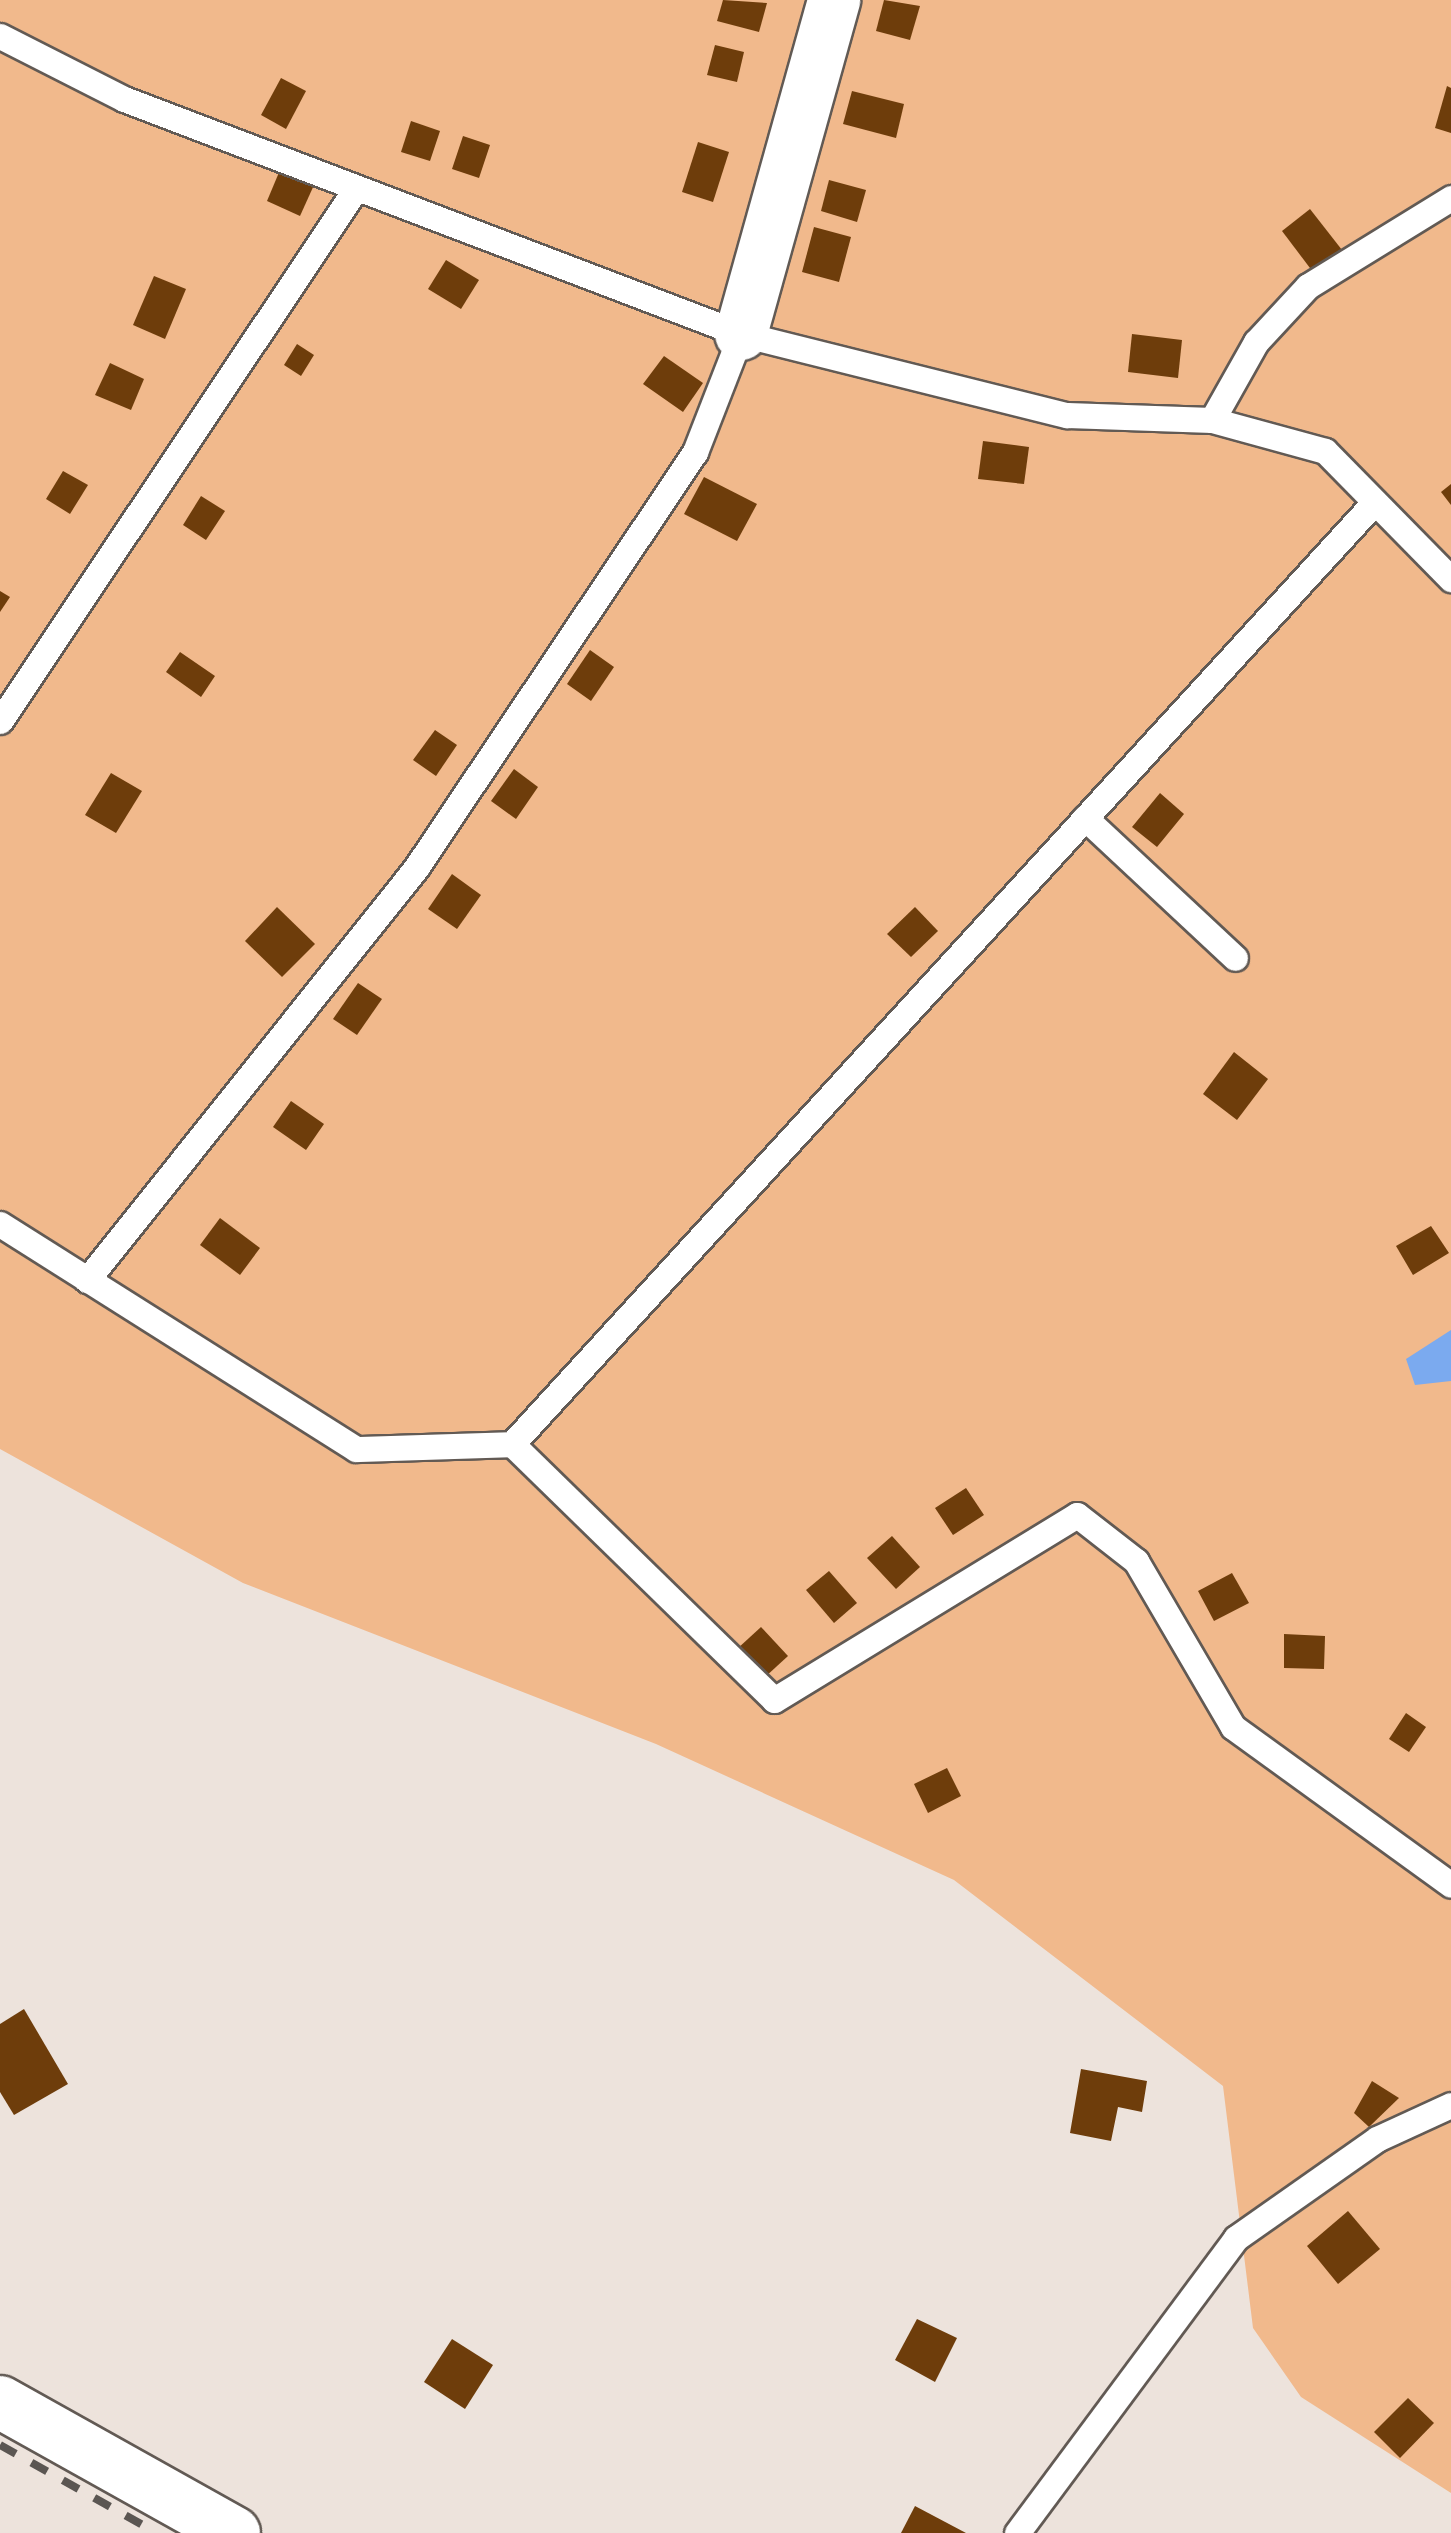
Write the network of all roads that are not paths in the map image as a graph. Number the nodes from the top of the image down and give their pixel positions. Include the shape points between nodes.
1 (834, 0) edge
2 (0, 36) edge
3 (356, 190) junction
4 (1451, 198) edge
5 (741, 334) junction
6 (1212, 420) junction
7 (1371, 506) junction
8 (1451, 579) edge
9 (0, 721) edge
10 (1085, 818) junction
11 (1235, 958) dead end
12 (0, 1224) edge
13 (87, 1280) junction
14 (512, 1444) junction
15 (1451, 1885) edge
16 (1451, 2105) edge
17 (0, 2402) edge
18 (234, 2533) edge
19 (1017, 2533) edge

1 - 5 street
2 - 3 lane via 124,99
3 - 5 lane
3 - 9 lane
4 - 6 lane via 1308,286 1256,342
5 - 6 lane via 1067,415
5 - 13 lane via 696,452 416,868
6 - 7 lane via 1325,452
7 - 8 lane
7 - 10 lane
10 - 11 lane
10 - 14 lane
12 - 13 lane
13 - 14 lane via 356,1449
14 - 15 lane via 774,1700 1077,1515 1136,1561 1233,1727
16 - 19 lane via 1376,2138 1236,2238
17 - 18 street

